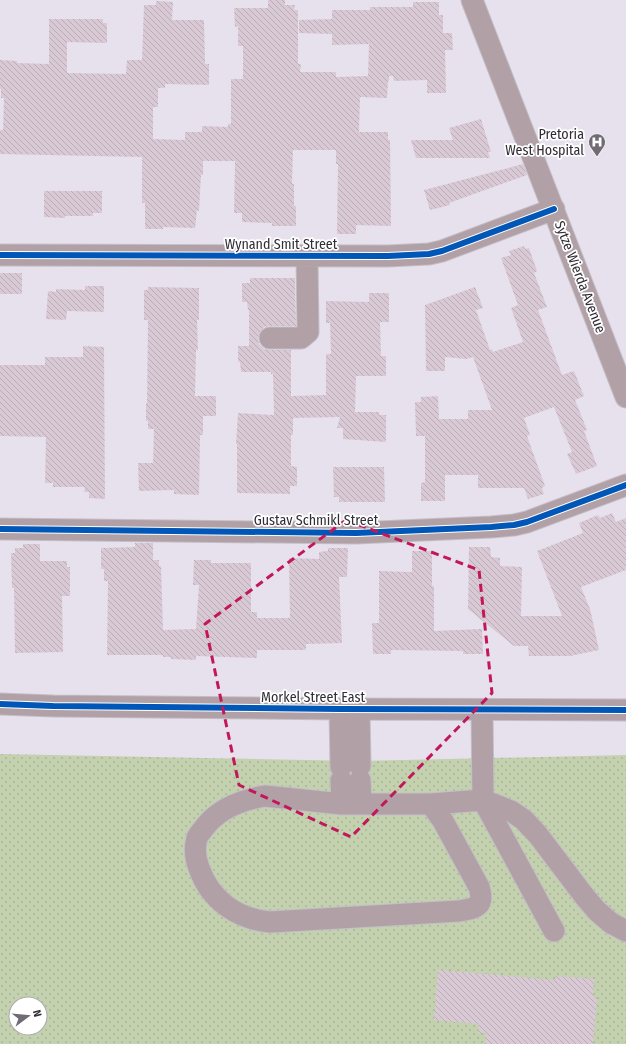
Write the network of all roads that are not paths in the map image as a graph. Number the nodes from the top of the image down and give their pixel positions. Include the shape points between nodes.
1 (472, 0) edge
2 (554, 209) junction
3 (0, 255) edge
4 (307, 256) junction
5 (270, 338) dead end
6 (626, 397) edge
7 (626, 485) edge
8 (0, 529) edge
9 (0, 704) edge
10 (350, 710) junction
11 (482, 710) junction
12 (626, 710) edge
13 (483, 800) junction
14 (351, 804) junction
15 (431, 804) junction
16 (554, 931) dead end
17 (626, 931) edge

1 - 2 street, Sytze Wierda Avenue
2 - 4 street, Wynand Smit Street via 429,254
2 - 6 street, Sytze Wierda Avenue
3 - 4 street, Wynand Smit Street
4 - 5 street via 308,332 302,338
7 - 8 street, Gustav Schmikl Street via 514,525 356,533
9 - 10 street, Morkel Street East
10 - 11 street, Morkel Street East
10 - 14 street
11 - 12 street, Morkel Street East
11 - 13 street
13 - 15 street
13 - 16 street
13 - 17 street via 511,811 524,820 584,897 611,923
14 - 15 street
14 - 15 street via 265,796 237,803 209,821 197,837 194,855 201,875 225,906 239,915 256,921 459,911 477,907 481,895 479,887

